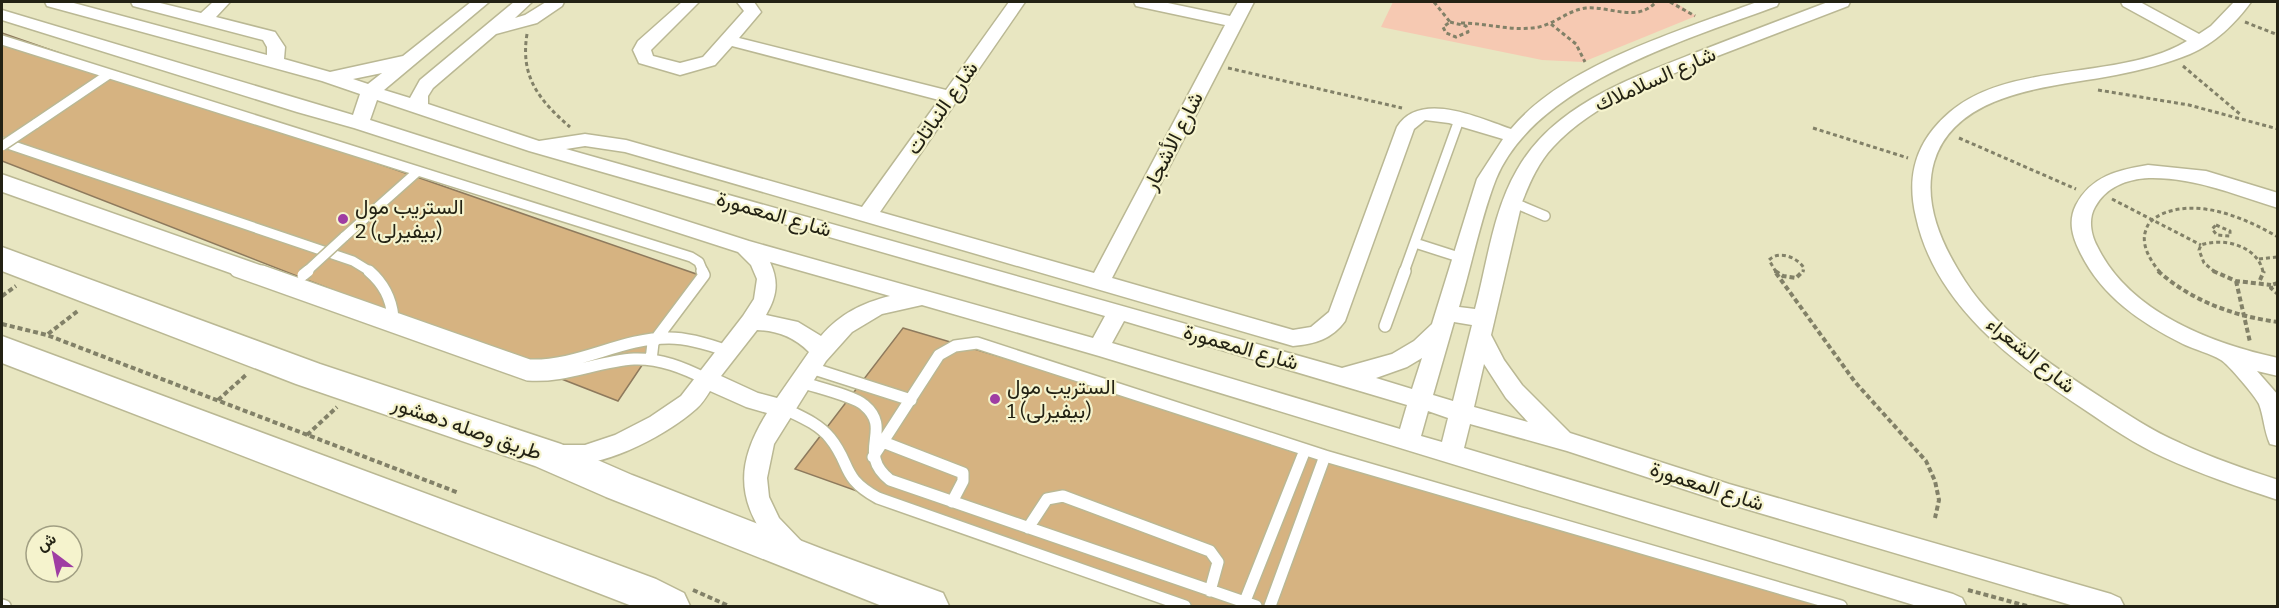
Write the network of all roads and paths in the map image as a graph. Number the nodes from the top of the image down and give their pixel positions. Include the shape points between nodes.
1 (53, 2) edge
2 (104, 2) edge
3 (139, 2) edge
4 (213, 2) edge
5 (222, 2) edge
6 (481, 2) edge
7 (524, 2) edge
8 (556, 2) edge
9 (691, 2) edge
10 (745, 2) edge
11 (1017, 2) edge
12 (1143, 2) edge
13 (1245, 2) edge
14 (1434, 2) edge
15 (1656, 2) edge
16 (1670, 2) edge
17 (1771, 2) edge
18 (1842, 2) edge
19 (2129, 2) edge
20 (79, 9) junction
21 (2237, 9) edge
22 (2, 15) edge
23 (196, 17) junction
24 (531, 19) junction
25 (1235, 22) junction
26 (1450, 22) junction
27 (1461, 23) junction
28 (1550, 24) junction
29 (1709, 26) junction
30 (491, 30) junction
31 (2277, 35) edge
32 (2, 40) edge
33 (728, 40) junction
34 (2200, 41) junction
35 (425, 48) junction
36 (2169, 55) junction
37 (275, 62) junction
38 (1213, 64) junction
39 (110, 74) junction
40 (328, 77) junction
41 (1583, 79) junction
42 (2096, 89) dead end
43 (370, 92) junction
44 (950, 97) junction
45 (418, 108) junction
46 (1426, 114) junction
47 (2244, 118) junction
48 (1459, 120) junction
49 (360, 123) junction
50 (1813, 128) dead end
51 (2277, 129) edge
52 (1942, 130) junction
53 (1514, 136) junction
54 (585, 140) junction
55 (2, 144) edge
56 (536, 147) junction
57 (1923, 163) junction
58 (417, 172) junction
59 (2, 179) edge
60 (655, 180) junction
61 (2, 187) edge
62 (2093, 192) junction
63 (2277, 201) edge
64 (1512, 202) junction
65 (629, 209) junction
66 (867, 215) junction
67 (1545, 216) dead end
68 (2152, 220) junction
69 (2277, 237) edge
70 (2222, 239) junction
71 (1415, 243) junction
72 (2201, 245) junction
73 (745, 247) junction
74 (2277, 257) edge
75 (1465, 259) junction
76 (2258, 260) junction
77 (9, 272) edge
78 (1776, 273) junction
79 (2260, 280) junction
80 (1100, 281) junction
81 (2236, 281) junction
82 (294, 282) junction
83 (2277, 283) edge
84 (2271, 285) junction
85 (2277, 294) edge
86 (2, 296) edge
87 (921, 298) junction
88 (79, 310) dead end
89 (1118, 311) junction
90 (2244, 318) junction
91 (1446, 319) junction
92 (389, 321) junction
93 (751, 322) junction
94 (2277, 322) edge
95 (1385, 326) dead end
96 (1483, 328) junction
97 (1232, 332) junction
98 (47, 335) dead end
99 (657, 338) junction
100 (1099, 348) junction
101 (2, 349) edge
102 (727, 351) junction
103 (2230, 355) junction
104 (651, 360) junction
105 (2256, 363) junction
106 (811, 367) junction
107 (2277, 367) edge
108 (250, 371) dead end
109 (1339, 376) junction
110 (706, 379) junction
111 (2273, 390) edge
112 (219, 400) dead end
113 (911, 400) junction
114 (1421, 400) junction
115 (337, 406) dead end
116 (783, 408) junction
117 (1461, 413) junction
118 (307, 435) dead end
119 (2277, 437) edge
120 (1408, 440) junction
121 (1568, 441) junction
122 (883, 442) junction
123 (1305, 450) junction
124 (548, 454) junction
125 (1451, 454) junction
126 (1325, 456) junction
127 (873, 457) junction
128 (2277, 490) edge
129 (952, 502) junction
130 (1935, 518) dead end
131 (1028, 528) junction
132 (815, 564) junction
133 (1210, 591) junction
134 (1247, 605) edge
135 (670, 606) edge
136 (929, 606) edge
137 (1185, 606) edge
138 (1270, 606) edge
139 (1838, 606) edge
140 (1953, 606) edge
141 (2111, 606) edge

1 - 20 street, شارع المعمورة
2 - 20 street
3 - 23 street
4 - 23 street
5 - 23 street
6 - 35 street
7 - 30 street
8 - 24 street
9 - 33 street via 644,45 645,59 680,69 691,67 710,61
10 - 33 street via 753,12
11 - 44 street, شارع النباتات
12 - 25 street
13 - 25 street, شارع الأشجار
14 - 26 path
15 - 28 path via 1653,8 1640,13 1575,9
16 - 29 path
17 - 29 street, شارع السلاملاك
18 - 64 street, شارع السلاملاك via 1656,75 1585,111 1554,136 1529,165
19 - 34 street
20 - 37 street, شارع المعمورة
21 - 31 path
21 - 34 street, شارع الشعراء
22 - 49 street, شارع المعمورة
23 - 37 street via 269,36 276,47
24 - 30 street
24 - 54 path via 525,41 530,85
25 - 38 street, شارع الأشجار
26 - 27 path
26 - 27 path via 1443,30 1456,37 1468,32
27 - 28 path via 1521,29
28 - 41 path via 1565,33 1583,55
29 - 41 street, شارع السلاملاك
30 - 45 street via 426,84
32 - 39 lane
33 - 44 street
34 - 36 street, شارع الشعراء
35 - 40 street via 374,70
35 - 43 street
36 - 47 path
36 - 52 street, شارع الشعراء via 1999,95 1968,108
37 - 40 street, شارع المعمورة
38 - 46 path
38 - 80 street, شارع الأشجار
39 - 55 lane, bridge
39 - 58 lane
40 - 43 street, شارع المعمورة
41 - 53 street, شارع السلاملاك via 1543,107
42 - 47 path via 2194,105
43 - 45 street, شارع المعمورة
43 - 49 street
44 - 66 street, شارع النباتات
45 - 56 street, شارع المعمورة
46 - 48 street
46 - 97 street via 1415,117 1406,127 1338,315 1329,328 1313,336 1293,338
47 - 51 path
48 - 53 street
48 - 71 lane
49 - 65 street, شارع المعمورة
50 - 57 path
52 - 57 street, شارع الشعراء
52 - 62 path
53 - 75 street, شارع السلاملاك via 1487,179
54 - 56 street
54 - 66 street via 626,146
55 - 92 lane via 353,261 370,271 389,293
56 - 60 street, شارع المعمورة
57 - 128 street, شارع الشعراء via 1923,220 1936,253 1957,288 1995,331 2046,373 2170,449
58 - 82 lane, bridge
58 - 99 lane via 699,262 704,274
59 - 82 lane
60 - 65 street
60 - 89 street, شارع المعمورة
61 - 82 lane
62 - 63 street via 2115,178 2174,172 2210,177
62 - 68 path
62 - 103 street via 2081,214 2083,236 2095,262 2117,289 2187,338
64 - 67 lane
64 - 96 street, شارع السلاملاك
65 - 73 street, شارع المعمورة
66 - 80 street
68 - 69 path via 2173,210 2203,210 2237,218
68 - 72 path
68 - 90 path via 2144,235 2145,244 2166,276 2193,297
70 - 70 path via 2230,236 2230,231 2213,226
70 - 72 path
70 - 76 path
71 - 75 lane
71 - 95 lane
72 - 81 path via 2199,255 2209,268
73 - 87 street, شارع المعمورة
73 - 93 street via 760,261 767,279 764,300
74 - 76 path
75 - 91 street, شارع السلاملاك
76 - 79 path via 2264,271
77 - 86 path
77 - 124 main road, طريق وصله دهشور
78 - 78 path via 1769,260 1774,255 1782,254 1804,268 1796,278
78 - 130 path via 1855,381 1926,461 1939,500
79 - 81 path
79 - 84 path
80 - 97 street
81 - 90 path
82 - 92 lane
83 - 84 path
84 - 85 path
87 - 100 street, شارع المعمورة
87 - 106 street via 874,309 853,320 835,334
88 - 98 path
89 - 97 street, شارع المعمورة
89 - 100 street
90 - 94 path
90 - 105 path
91 - 96 street
91 - 109 street via 1431,341 1413,355 1382,368
91 - 114 street, شارع السلاملاك
92 - 99 lane via 542,366 568,364
92 - 104 lane via 538,377 617,361
93 - 102 street
93 - 106 street via 786,325 813,340
96 - 117 street, شارع السلاملاك
96 - 121 street via 1493,365 1512,392
97 - 109 street, شارع المعمورة
99 - 102 lane via 693,339
99 - 104 lane
100 - 120 street, شارع المعمورة
101 - 135 main road via 564,561
102 - 110 street
103 - 105 street
103 - 111 street
104 - 110 lane via 680,366
105 - 107 street
106 - 113 lane
106 - 116 street
106 - 127 lane via 874,416 878,431
108 - 112 path
109 - 114 street, شارع المعمورة
110 - 116 street via 754,401
110 - 124 street via 689,402 623,442 585,455
111 - 119 street
113 - 122 lane
113 - 123 lane via 939,356 955,346 977,343
114 - 117 street, شارع المعمورة
114 - 120 street, شارع السلاملاك
115 - 118 path
116 - 132 street via 761,444 755,471 756,499 770,525 789,547
116 - 137 lane via 826,433 849,476 861,489 878,498
117 - 121 street, شارع المعمورة
117 - 125 street, شارع السلاملاك
120 - 125 street, شارع المعمورة
121 - 141 street, شارع المعمورة via 1729,494
122 - 127 lane
122 - 129 lane via 963,473
123 - 126 lane
123 - 134 lane
124 - 132 main road, طريق وصله دهشور
125 - 140 street, شارع المعمورة
126 - 138 lane
126 - 139 lane
127 - 129 lane via 878,471 890,480
129 - 131 lane
131 - 133 lane
131 - 133 lane via 1047,499 1063,496 1210,551 1218,562
132 - 136 main road, طريق وصله دهشور
133 - 134 lane

